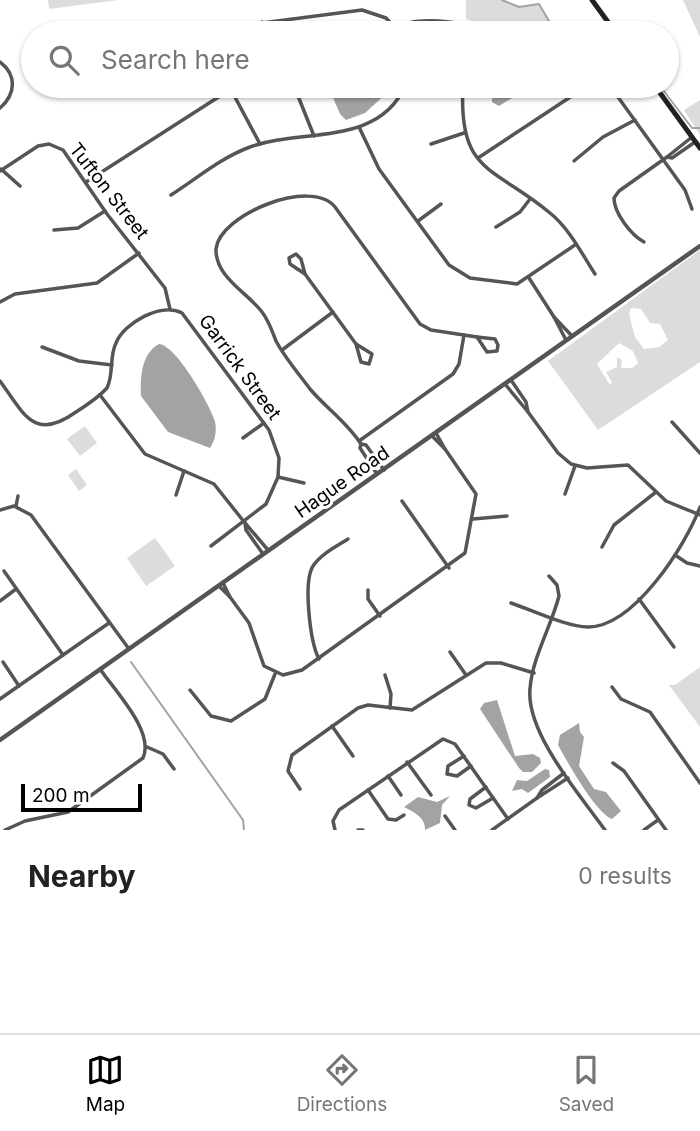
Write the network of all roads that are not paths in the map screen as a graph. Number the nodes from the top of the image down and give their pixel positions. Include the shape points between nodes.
1 (592, 0) edge
2 (270, 21) edge
3 (388, 21) edge
4 (607, 21) edge
5 (0, 62) edge
6 (213, 98) edge
7 (236, 98) edge
8 (299, 98) edge
9 (396, 98) edge
10 (463, 98) edge
11 (569, 98) edge
12 (619, 98) edge
13 (664, 98) edge
14 (0, 108) edge
15 (635, 120) junction
16 (359, 127) junction
17 (464, 133) junction
18 (314, 136) junction
19 (694, 139) junction
20 (260, 144) junction
21 (430, 144) dead end
22 (700, 148) edge
23 (478, 158) junction
24 (665, 158) junction
25 (574, 161) dead end
26 (0, 169) edge
27 (86, 182) junction
28 (20, 186) dead end
29 (172, 195) dead end
30 (530, 199) junction
31 (441, 204) dead end
32 (692, 209) dead end
33 (104, 211) junction
34 (417, 221) junction
35 (496, 227) dead end
36 (54, 230) dead end
37 (644, 242) dead end
38 (575, 245) junction
39 (700, 246) edge
40 (139, 253) junction
41 (305, 274) junction
42 (595, 274) dead end
43 (528, 278) junction
44 (0, 302) edge
45 (170, 309) junction
46 (333, 312) junction
47 (464, 335) junction
48 (477, 337) junction
49 (569, 338) junction
50 (356, 344) junction
51 (42, 347) dead end
52 (282, 350) junction
53 (112, 365) junction
54 (511, 380) junction
55 (0, 382) edge
56 (505, 384) junction
57 (100, 395) junction
58 (528, 412) junction
59 (672, 422) dead end
60 (264, 423) junction
61 (434, 435) junction
62 (243, 438) dead end
63 (360, 442) junction
64 (700, 453) edge
65 (575, 466) junction
66 (384, 470) junction
67 (184, 471) junction
68 (377, 475) junction
69 (278, 478) junction
70 (304, 483) dead end
71 (656, 492) junction
72 (565, 494) dead end
73 (176, 495) dead end
74 (18, 496) dead end
75 (402, 500) dead end
76 (16, 506) junction
77 (700, 507) edge
78 (2, 509) edge
79 (699, 515) edge
80 (507, 516) dead end
81 (473, 519) junction
82 (245, 523) junction
83 (348, 538) dead end
84 (211, 546) dead end
85 (602, 547) dead end
86 (268, 550) junction
87 (263, 554) junction
88 (676, 555) junction
89 (700, 566) edge
90 (449, 568) junction
91 (4, 571) dead end
92 (549, 576) dead end
93 (221, 584) junction
94 (16, 589) junction
95 (368, 590) dead end
96 (639, 599) junction
97 (0, 601) edge
98 (511, 603) dead end
99 (380, 616) junction
100 (553, 617) junction
101 (109, 623) junction
102 (674, 647) dead end
103 (129, 649) junction
104 (450, 652) dead end
105 (63, 655) junction
106 (319, 659) junction
107 (3, 662) dead end
108 (100, 669) junction
109 (534, 673) junction
110 (275, 674) junction
111 (385, 675) dead end
112 (466, 675) junction
113 (19, 686) junction
114 (612, 687) dead end
115 (190, 690) dead end
116 (0, 699) edge
117 (390, 709) junction
118 (332, 726) junction
119 (0, 740) edge
120 (147, 747) junction
121 (464, 755) junction
122 (353, 756) dead end
123 (407, 762) junction
124 (613, 763) dead end
125 (471, 766) junction
126 (174, 769) dead end
127 (388, 776) junction
128 (566, 776) junction
129 (700, 783) edge
130 (486, 787) junction
131 (300, 789) dead end
132 (368, 790) junction
133 (401, 794) dead end
134 (431, 794) dead end
135 (493, 798) junction
136 (404, 815) dead end
137 (446, 816) dead end
138 (508, 819) junction
139 (658, 820) junction
140 (5, 830) edge
141 (335, 830) edge
142 (455, 830) edge
143 (492, 830) edge
144 (604, 830) edge
145 (644, 830) edge
146 (666, 830) edge

1 - 4 main road
2 - 3 street via 362,10
5 - 14 street via 10,71 13,86
6 - 27 street
7 - 20 street
8 - 18 street
9 - 16 street via 387,110
10 - 17 street
11 - 23 street
12 - 15 street
13 - 19 main road
15 - 24 street
15 - 25 street via 603,137
16 - 18 street
16 - 34 street via 376,164
17 - 21 street
17 - 23 street
18 - 20 street
19 - 22 main road
19 - 24 street
20 - 29 street via 240,151
23 - 30 street
24 - 32 street
24 - 37 street via 614,198 617,211
26 - 27 street, Tufton Street via 35,146 49,145 65,152
26 - 28 street
27 - 33 street, Tufton Street
30 - 35 street via 520,212
30 - 38 street via 554,216
31 - 34 street
33 - 36 street via 80,228
33 - 40 street, Tufton Street
34 - 43 street via 446,261 464,275 509,285
38 - 42 street
38 - 43 street
39 - 49 street, Hague Road
40 - 44 street via 97,283 15,294
40 - 45 street, Tufton Street via 167,292
41 - 41 street via 301,258 293,255 291,266
41 - 46 street
43 - 49 street
45 - 53 street, Garrick Street via 155,311 121,335
45 - 60 street, Garrick Street via 187,318
46 - 50 street
46 - 52 street
47 - 48 street
47 - 52 street via 420,324 332,203 310,195 265,205 225,231 217,243 220,265 262,312
47 - 63 street via 455,372
48 - 48 street via 487,352 497,351 496,341
49 - 54 street, Hague Road
50 - 50 street via 362,362 369,364 372,354
51 - 53 street via 79,361
52 - 63 street
53 - 57 street, Garrick Street
54 - 56 street, Hague Road
54 - 58 street
55 - 57 street via 28,419 45,427 62,423
56 - 58 street
56 - 61 street, Hague Road
57 - 67 street via 145,454
58 - 65 street via 560,456
59 - 64 street
60 - 62 street
60 - 69 street, Garrick Street via 277,447
61 - 66 street, Hague Road
61 - 81 street via 475,491
63 - 66 street
63 - 68 street
65 - 71 street via 628,465
65 - 72 street
66 - 68 street, Hague Road
67 - 73 street
67 - 82 street via 216,485
68 - 86 street, Hague Road
69 - 70 street
69 - 82 street via 266,504
71 - 79 street
71 - 85 street via 614,524
74 - 76 street
75 - 90 street
76 - 78 street
76 - 101 street via 31,515
77 - 79 street
79 - 88 street
80 - 81 street
81 - 90 street via 467,551
82 - 84 street
82 - 86 street
82 - 87 street
83 - 106 street via 317,561 308,577 313,644
86 - 87 street, Hague Road
87 - 93 street, Hague Road
88 - 89 street
88 - 96 street
90 - 99 street
91 - 94 street
92 - 100 street via 559,592
93 - 103 street, Hague Road
93 - 110 street via 249,623 260,660
94 - 97 street
94 - 105 street
95 - 99 street via 368,599
96 - 100 street via 626,612 599,625 585,627
96 - 102 street
98 - 100 street
99 - 106 street
100 - 109 street
101 - 103 street
101 - 105 street
103 - 108 street, Hague Road
104 - 112 street
105 - 113 street
106 - 110 street via 297,673
107 - 113 street
108 - 119 street, Hague Road
108 - 120 street via 143,731
109 - 112 street via 496,662
109 - 128 street via 530,694 542,738
110 - 115 street via 265,699 234,720 211,716
111 - 117 street
112 - 117 street via 416,709
113 - 116 street
114 - 129 street via 621,699 650,712
117 - 118 street via 361,707
118 - 122 street
118 - 131 street via 290,758 288,771
120 - 126 street via 163,754
120 - 140 street via 137,765 81,806
121 - 123 street via 453,742 443,739
121 - 125 street
121 - 125 street via 449,765 447,774 457,776
123 - 127 street
123 - 134 street
124 - 139 street via 624,771
125 - 130 street
127 - 132 street
127 - 133 street
128 - 138 street
128 - 144 street
130 - 135 street
130 - 135 street via 469,805 478,808
132 - 136 street via 388,819
132 - 141 street via 339,810 333,821
135 - 138 street
137 - 142 street
138 - 143 street
139 - 145 street
139 - 146 street

